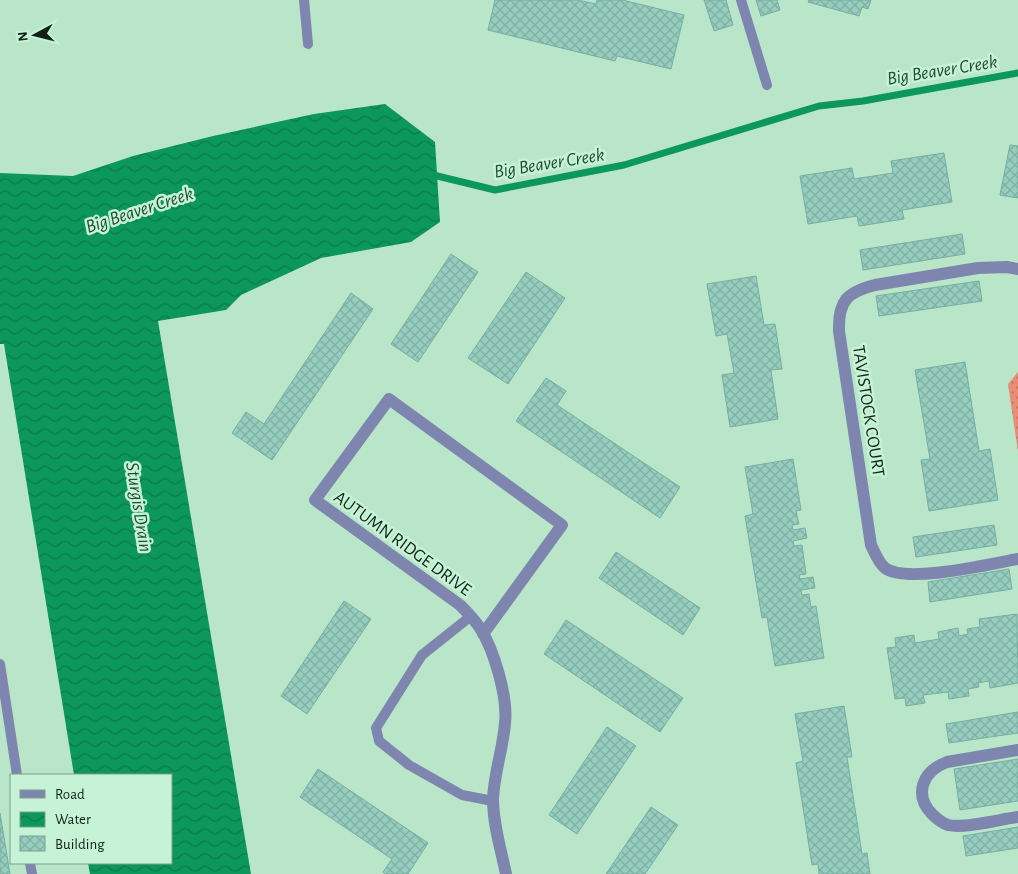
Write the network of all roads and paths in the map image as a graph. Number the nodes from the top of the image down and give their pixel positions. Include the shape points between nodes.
1 (304, 0) edge
2 (741, 0) edge
3 (308, 44) dead end
4 (768, 84) dead end
5 (1018, 269) edge
6 (1018, 559) edge
7 (471, 616) junction
8 (483, 634) junction
9 (0, 664) edge
10 (1018, 750) edge
11 (17, 774) edge
12 (493, 801) junction
13 (1018, 817) edge
14 (506, 874) edge

1 - 3 lane
2 - 4 lane
5 - 6 street, TAVISTOCK COURT via 978,268 860,289 849,295 840,307 838,319 871,545 877,559 896,573 909,575
7 - 8 street, AUTUMN RIDGE DRIVE
7 - 8 street, AUTUMN RIDGE DRIVE via 316,500 389,399 562,525
7 - 12 lane via 422,654 376,728 376,733 379,741 409,765 462,795
8 - 12 street, AUTUMN RIDGE DRIVE via 490,647 505,705
9 - 11 lane
10 - 13 street via 938,766 924,782 922,796 927,809 949,825
12 - 14 street, AUTUMN RIDGE DRIVE

